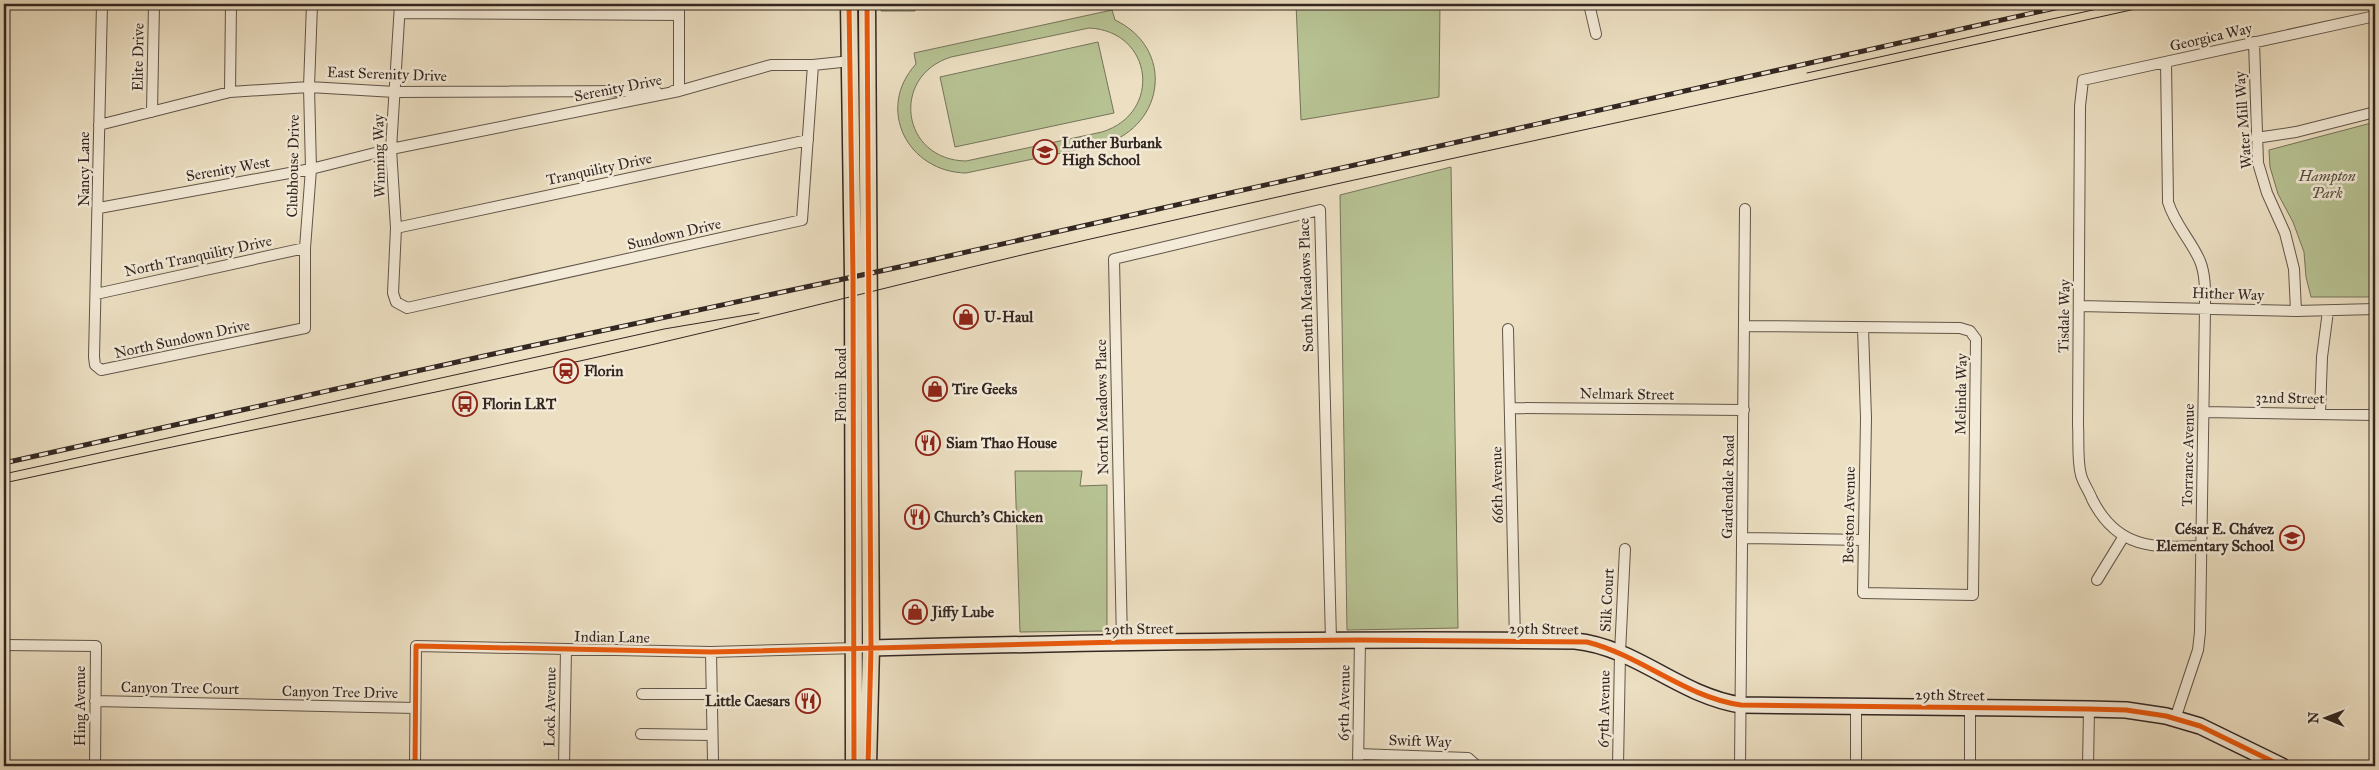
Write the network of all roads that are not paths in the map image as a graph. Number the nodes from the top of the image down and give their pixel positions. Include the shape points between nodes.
1 (102, 4) edge
2 (154, 4) edge
3 (232, 4) edge
4 (312, 4) edge
5 (679, 4) edge
6 (849, 4) edge
7 (867, 4) edge
8 (1589, 4) edge
9 (400, 8) edge
10 (679, 16) junction
11 (2375, 16) edge
12 (1596, 34) dead end
13 (2254, 42) junction
14 (851, 61) junction
15 (2166, 62) junction
16 (813, 65) junction
17 (867, 80) junction
18 (2083, 80) joint
19 (309, 87) junction
20 (679, 91) junction
21 (230, 92) junction
22 (394, 92) junction
23 (152, 112) junction
24 (2375, 112) edge
25 (99, 125) junction
26 (2256, 138) junction
27 (808, 140) junction
28 (391, 149) junction
29 (311, 169) junction
30 (99, 208) junction
31 (1745, 208) dead end
32 (396, 228) junction
33 (1198, 239) joint
34 (305, 248) junction
35 (96, 294) junction
36 (401, 305) joint
37 (2080, 306) junction
38 (2205, 308) junction
39 (2375, 309) edge
40 (2328, 310) junction
41 (2296, 311) junction
42 (1745, 326) junction
43 (305, 328) joint
44 (1863, 328) junction
45 (1508, 329) dead end
46 (95, 335) joint
47 (1510, 408) junction
48 (1744, 410) junction
49 (2204, 412) junction
50 (2320, 413) junction
51 (2375, 415) edge
52 (2124, 536) junction
53 (1742, 538) junction
54 (1864, 540) junction
55 (2202, 546) junction
56 (1625, 549) dead end
57 (2097, 580) dead end
58 (1973, 595) joint
59 (1331, 640) junction
60 (1360, 640) junction
61 (1515, 640) junction
62 (1122, 642) junction
63 (4, 645) edge
64 (854, 648) junction
65 (871, 648) junction
66 (566, 649) junction
67 (711, 652) junction
68 (1620, 653) junction
69 (642, 694) dead end
70 (712, 694) junction
71 (95, 701) junction
72 (264, 705) joint
73 (1741, 706) junction
74 (1856, 707) junction
75 (415, 708) junction
76 (1970, 708) junction
77 (2089, 709) junction
78 (2175, 719) junction
79 (641, 734) dead end
80 (712, 735) junction
81 (1358, 754) junction
82 (713, 761) dead end
83 (95, 766) edge
84 (415, 766) edge
85 (564, 766) edge
86 (854, 766) edge
87 (868, 766) edge
88 (1358, 766) edge
89 (1477, 766) edge
90 (1618, 766) edge
91 (1740, 766) edge
92 (1856, 766) edge
93 (1970, 766) edge
94 (2088, 766) edge
95 (2282, 766) edge

1 - 25 street, Nancy Lane
2 - 23 street, Elite Drive
3 - 21 street
4 - 19 street, Clubhouse Drive
5 - 10 street
6 - 14 main road, Florin Road
7 - 17 main road, Florin Road
8 - 12 street
9 - 10 street
9 - 22 street, Winning Way
10 - 20 street
11 - 13 street, Georgica Way
13 - 15 street, Georgica Way
13 - 26 street, Water Mill Way
14 - 16 street, Serenity Drive
14 - 17 main road
14 - 64 main road, Florin Road
15 - 18 street, Georgica Way
15 - 38 street, Torrance Avenue via 2168,202 2172,215 2201,263
16 - 20 street, Serenity Drive via 770,65
16 - 27 street, Sundown Drive
17 - 65 main road, Florin Road
18 - 37 street, Tisdale Way via 2080,106
19 - 21 street, East Serenity Drive
19 - 22 street, East Serenity Drive
19 - 29 street, Clubhouse Drive
20 - 22 street, East Serenity Drive
20 - 28 street, Serenity Drive
21 - 23 street, East Serenity Drive
22 - 28 street, Winning Way
23 - 25 street, East Serenity Drive
24 - 26 street via 2296,132
25 - 30 street, Nancy Lane
26 - 41 street, Water Mill Way via 2258,163 2267,193 2286,233 2294,269
27 - 32 street, Tranquility Drive
27 - 36 street, Sundown Drive via 802,220 414,308
28 - 29 street, Serenity West
28 - 32 street, Winning Way
29 - 30 street, Serenity West
29 - 34 street, Clubhouse Drive
30 - 35 street, Nancy Lane
31 - 42 street, Gardendale Road
32 - 36 street, Winning Way via 394,296
33 - 59 street, South Meadows Place via 1320,210
33 - 62 street, North Meadows Place via 1114,259
34 - 35 street, North Tranquility Drive
34 - 43 street, Clubhouse Drive
35 - 46 street, Nancy Lane
37 - 38 street, Hither Way
37 - 52 street, Tisdale Way via 2078,425 2081,474 2096,507 2106,521
38 - 41 street, Hither Way
38 - 49 street, Torrance Avenue
39 - 40 street, Hither Way
40 - 41 street, Hither Way
40 - 50 street
42 - 44 street, Melinda Way
42 - 48 street, Gardendale Road
43 - 46 street, North Sundown Drive via 101,370 95,365
44 - 54 street, Beeston Avenue via 1866,418
44 - 58 street, Melinda Way via 1960,328 1970,331 1976,338
45 - 47 street, 66th Avenue
47 - 48 street, Nelmark Street
47 - 61 street, 66th Avenue
48 - 53 street, Gardendale Road
49 - 50 street, 32nd Street
49 - 55 street, Torrance Avenue
50 - 51 street, 32nd Street
52 - 55 street, Tisdale Way via 2155,547
52 - 57 street
53 - 54 street
53 - 73 street, Gardendale Road
54 - 58 street, Beeston Avenue via 1863,593
55 - 78 street, Torrance Avenue via 2198,650
56 - 68 street, Silk Court
59 - 60 street, 29th Street
59 - 62 street, 29th Street
60 - 61 street, 29th Street
60 - 81 street, 65th Avenue
61 - 68 street, 29th Street via 1587,642
62 - 65 street, 29th Street
63 - 71 street, Hing Avenue via 96,646
64 - 65 street, Indian Lane
64 - 67 street, Indian Lane
64 - 86 main road, Florin Road
65 - 87 main road, Florin Road
66 - 67 street, Indian Lane
66 - 75 street, Indian Lane via 416,646
66 - 85 street, Lock Avenue
67 - 70 street
68 - 73 street, 29th Street via 1704,696
68 - 90 street, 67th Avenue
69 - 70 street
70 - 80 street
71 - 72 street, Canyon Tree Court
71 - 83 street, Hing Avenue
72 - 75 street, Canyon Tree Drive
73 - 74 street, 29th Street
73 - 91 street, Gardendale Road
74 - 76 street, 29th Street
74 - 92 street
75 - 84 street
76 - 77 street, 29th Street
76 - 93 street
77 - 78 street, 29th Street via 2144,712
77 - 94 street
78 - 95 street, 29th Street via 2200,726
79 - 80 street
80 - 82 street
81 - 88 street, 65th Avenue
81 - 89 street, Swift Way via 1468,758

